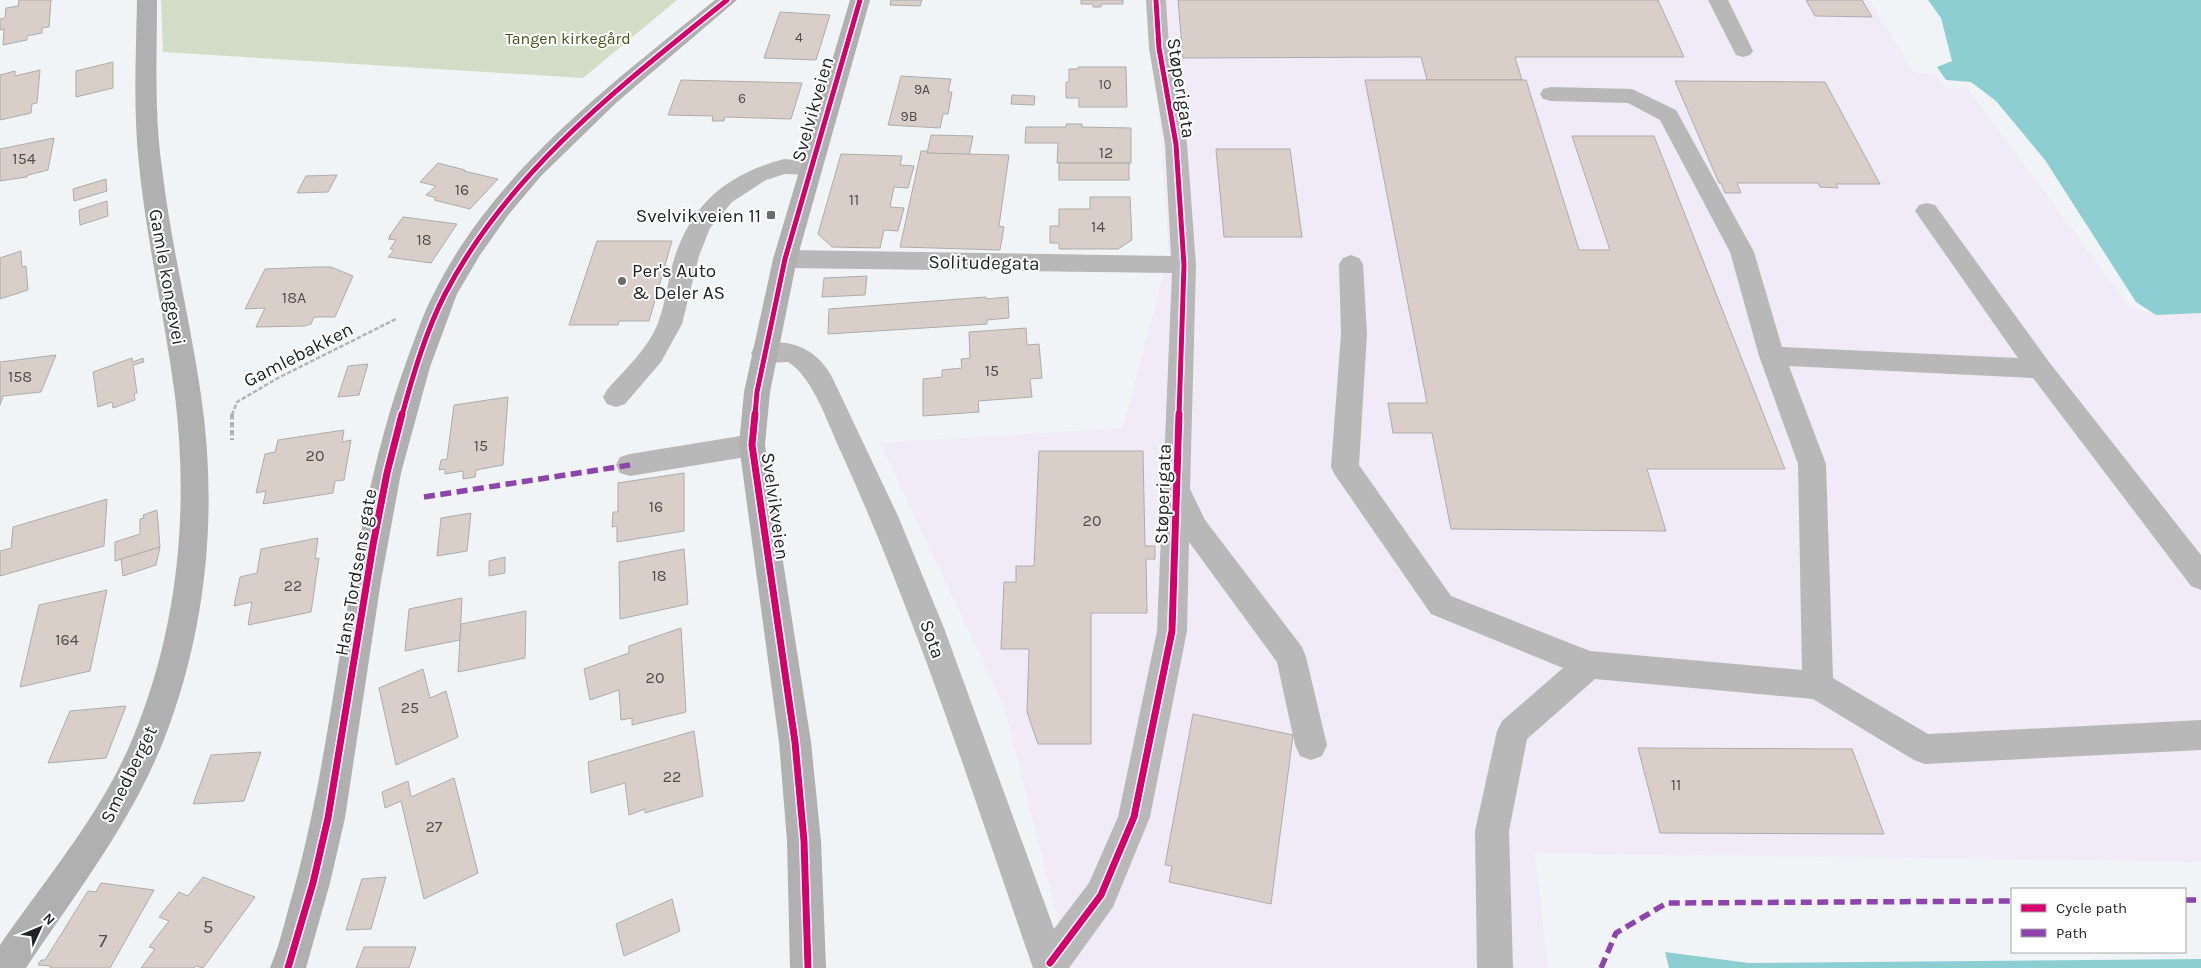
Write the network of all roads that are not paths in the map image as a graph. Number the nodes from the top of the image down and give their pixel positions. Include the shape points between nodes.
1 (147, 0) edge
2 (727, 0) edge
3 (860, 0) edge
4 (1156, 0) edge
5 (1718, 0) edge
6 (1743, 50) dead end
7 (1551, 94) dead end
8 (811, 168) junction
9 (1927, 211) dead end
10 (784, 259) junction
11 (1351, 264) dead end
12 (1184, 265) junction
13 (764, 353) junction
14 (1772, 356) junction
15 (2040, 369) junction
16 (616, 397) dead end
17 (752, 445) junction
18 (630, 465) dead end
19 (1177, 490) junction
20 (194, 554) joint
21 (2201, 577) edge
22 (1589, 665) junction
23 (1818, 685) junction
24 (2201, 735) edge
25 (1311, 745) dead end
26 (1051, 966) edge
27 (5, 968) edge
28 (288, 968) edge
29 (808, 968) edge
30 (1495, 968) edge

1 - 20 main road, Gamle kongevei via 146,112 153,190 188,396 196,465
2 - 28 main road, Hans Tordsens gate via 606,101 529,176 478,241 445,294 406,398 392,454 380,507 320,860
3 - 8 main road, Svelvikveien
4 - 12 street, Støperigata via 1159,48 1176,144
5 - 6 street
7 - 14 street via 1632,96 1668,115 1742,252
8 - 10 main road, Svelvikveien
8 - 16 street via 784,166 758,175 724,196 700,225 687,256 670,324 652,355
9 - 15 street
10 - 12 street, Solitudegata
10 - 13 main road, Svelvikveien
11 - 22 street via 1354,334 1345,467 1441,605
12 - 19 street, Støperigata
13 - 17 main road, Svelvikveien
13 - 26 street, Sota via 788,351 803,358 819,377 827,394 884,516 929,628
14 - 15 street
14 - 23 street via 1812,464
15 - 21 street
17 - 18 street
17 - 29 main road, Svelvikveien via 795,742 804,841
19 - 25 street via 1196,528 1291,657
19 - 26 street, Støperigata via 1172,631 1134,817 1101,895
20 - 27 main road, Smedberget via 179,641 149,738 100,831
22 - 23 street
22 - 30 street via 1513,731 1492,831
23 - 24 street via 1925,749

